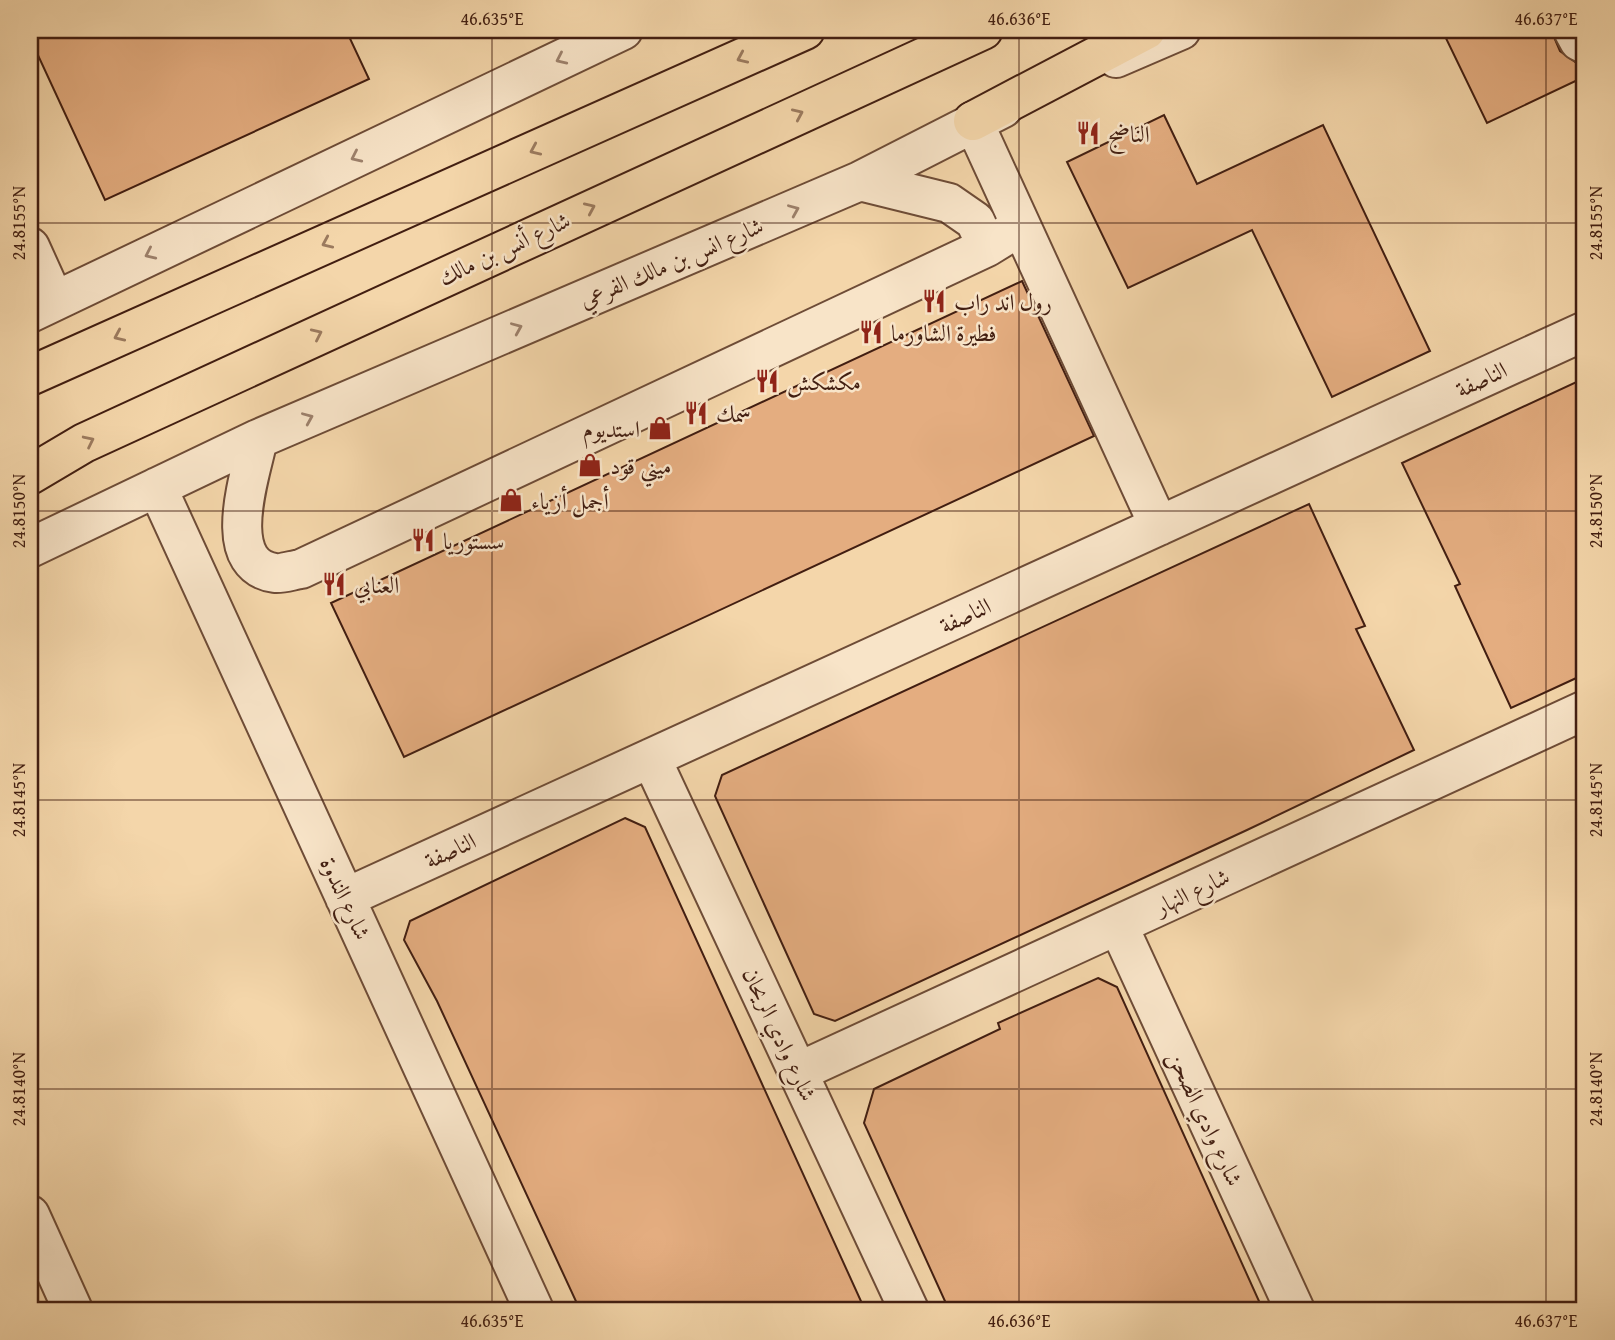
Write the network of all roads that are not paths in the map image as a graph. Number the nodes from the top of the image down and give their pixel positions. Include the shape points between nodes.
1 (623, 30) edge
2 (805, 30) edge
3 (983, 30) edge
4 (1146, 30) edge
5 (1181, 30) edge
6 (1573, 30) edge
7 (1585, 44) edge
8 (973, 121) junction
9 (860, 181) junction
10 (1021, 226) junction
11 (30, 247) edge
12 (986, 247) junction
13 (42, 307) edge
14 (1585, 331) edge
15 (30, 376) edge
16 (258, 439) junction
17 (30, 475) edge
18 (157, 486) junction
19 (30, 524) edge
20 (1159, 526) junction
21 (30, 548) edge
22 (1585, 710) edge
23 (652, 758) junction
24 (345, 898) junction
25 (1118, 925) junction
26 (798, 1072) junction
27 (30, 1215) edge
28 (74, 1310) edge
29 (534, 1310) edge
30 (909, 1310) edge
31 (1294, 1310) edge

1 -> 13 street
2 -> 15 main road
17 -> 3 main road, شارع أنس بن مالك via 108,432
4 - 8 main road
5 - 8 street, شارع انس بن مالك الفرعي
6 - 7 street
8 - 9 street, شارع انس بن مالك الفرعي
8 - 10 street
9 - 12 street via 949,203 975,221
16 -> 9 street, شارع انس بن مالك الفرعي
10 - 12 street
10 - 20 street
11 - 13 street
12 - 16 street via 301,569 276,573 259,567 242,538 241,519
14 - 20 street, الناصفة
16 - 18 street, شارع انس بن مالك الفرعي
16 - 19 street
18 - 21 street, شارع انس بن مالك الفرعي
18 - 24 street, شارع الندوة
20 - 23 street, الناصفة
22 - 25 street, شارع النهار
23 - 24 street, الناصفة
23 - 26 street, شارع وادي الريحان
24 - 29 street, شارع الندوة
25 - 26 street, شارع النهار
25 - 31 street, شارع وادي الصحن
26 - 30 street, شارع وادي الريحان
27 - 28 street

